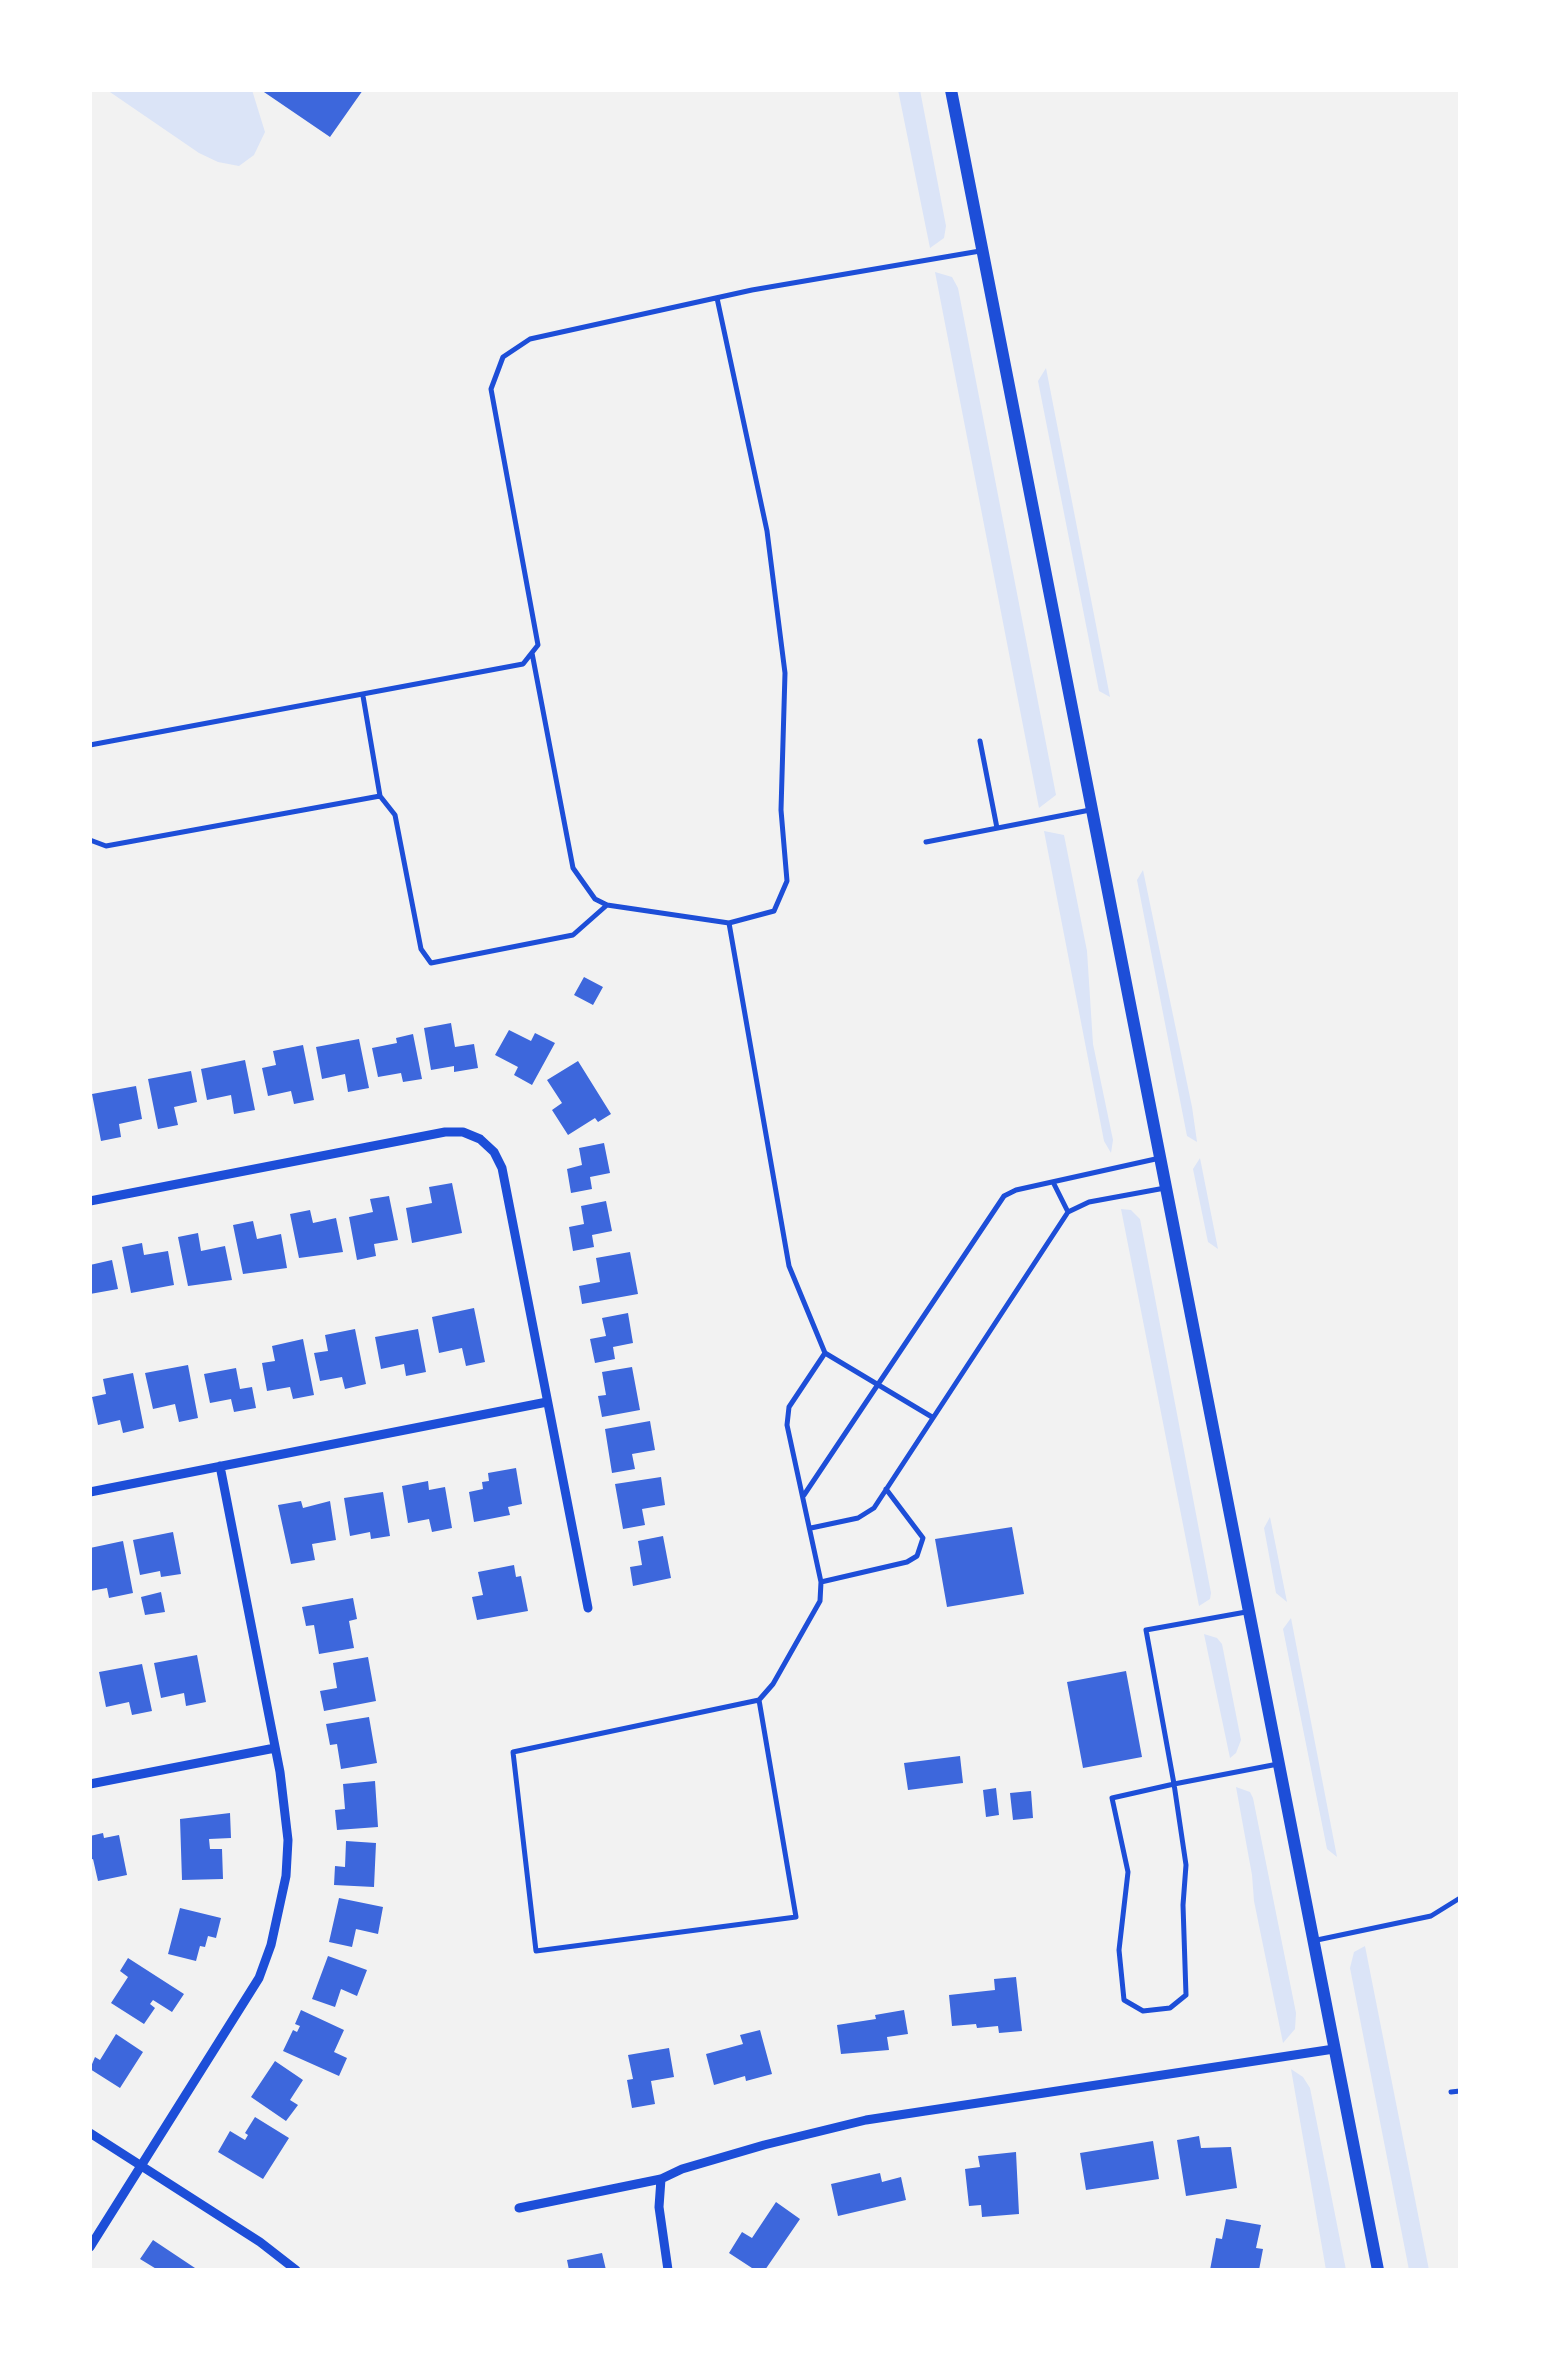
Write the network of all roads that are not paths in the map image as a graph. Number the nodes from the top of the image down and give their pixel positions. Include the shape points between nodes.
1 (951, 90) edge
2 (983, 250) junction
3 (716, 298) junction
4 (532, 653) junction
5 (363, 696) junction
6 (980, 741) dead end
7 (90, 745) edge
8 (380, 796) junction
9 (1092, 810) junction
10 (997, 828) junction
11 (90, 840) edge
12 (926, 842) dead end
13 (607, 905) junction
14 (729, 923) junction
15 (1160, 1158) junction
16 (1053, 1182) junction
17 (1166, 1188) junction
18 (90, 1201) edge
19 (1068, 1212) junction
20 (824, 1352) junction
21 (876, 1385) junction
22 (547, 1402) junction
23 (932, 1418) junction
24 (220, 1466) junction
25 (886, 1489) junction
26 (90, 1492) edge
27 (804, 1495) junction
28 (810, 1528) junction
29 (821, 1582) junction
30 (588, 1608) dead end
31 (1249, 1611) junction
32 (759, 1700) junction
33 (275, 1748) junction
34 (1278, 1764) junction
35 (90, 1784) edge
36 (1174, 1784) junction
37 (1460, 1898) edge
38 (1314, 1941) junction
39 (1334, 2049) junction
40 (1460, 2091) edge
41 (1451, 2092) dead end
42 (90, 2133) edge
43 (142, 2167) junction
44 (661, 2179) junction
45 (519, 2208) dead end
46 (90, 2247) edge
47 (296, 2270) edge
48 (668, 2270) edge
49 (1378, 2270) edge

1 - 2 main road
2 - 3 lane
2 - 9 main road
3 - 4 lane via 530,338 503,356 491,389 538,644
3 - 14 lane via 767,531 785,673 780,810 787,880 774,911
4 - 5 lane via 522,664
4 - 13 lane via 573,868
5 - 7 lane
5 - 8 lane
6 - 10 lane
8 - 11 lane via 106,846
8 - 13 lane via 394,815 421,949 430,963 573,936
9 - 10 lane
9 - 15 main road
10 - 12 lane
13 - 14 lane
14 - 20 lane via 789,1266
15 - 16 lane
15 - 17 main road
16 - 19 lane
16 - 21 lane via 1016,1190 994,1205
17 - 19 lane
17 - 31 main road
18 - 22 street via 445,1132 480,1139 502,1168
19 - 23 lane
20 - 21 lane
20 - 27 lane via 789,1407
21 - 23 lane
21 - 27 lane
22 - 24 street
22 - 30 street
23 - 25 lane
24 - 26 street
24 - 33 street
25 - 28 lane via 858,1518
25 - 29 lane via 923,1538 918,1556
27 - 28 lane
28 - 29 lane
29 - 32 lane via 814,1616
31 - 34 main road
31 - 36 lane via 1146,1630
32 - 32 lane via 512,1752 536,1951 796,1917
33 - 35 street
33 - 43 street via 288,1840 272,1945 244,2006
34 - 36 lane
34 - 38 main road
36 - 36 lane via 1112,1798 1128,1872 1119,1950 1124,2000 1143,2010 1170,2008 1186,1994 1186,1865
37 - 38 lane via 1431,1916
38 - 39 main road
39 - 44 street via 866,2120
39 - 49 main road
40 - 41 lane
42 - 43 street
43 - 46 street
43 - 47 street
44 - 45 street
44 - 48 street

